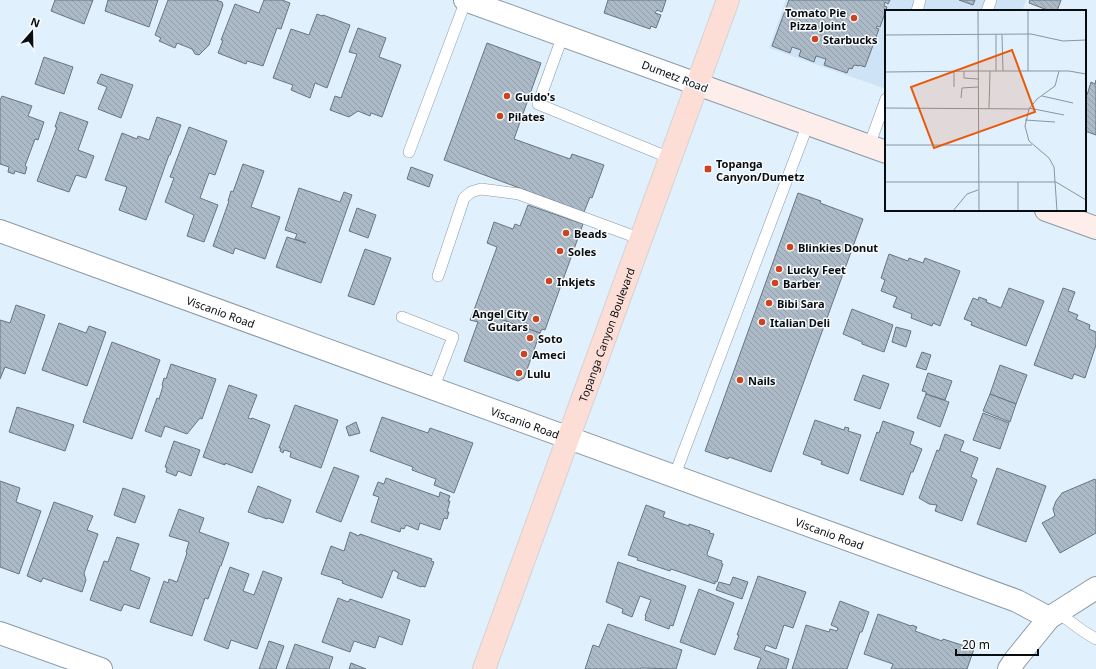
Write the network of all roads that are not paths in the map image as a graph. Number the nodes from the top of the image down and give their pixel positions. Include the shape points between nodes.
1 (465, 0) edge
2 (728, 0) edge
3 (920, 0) edge
4 (991, 0) edge
5 (917, 10) edge
6 (987, 10) edge
7 (563, 35) junction
8 (697, 84) junction
9 (885, 105) edge
10 (808, 124) junction
11 (878, 149) edge
12 (409, 152) dead end
13 (670, 158) junction
14 (1049, 211) edge
15 (1096, 228) edge
16 (0, 231) edge
17 (641, 239) junction
18 (438, 276) dead end
19 (402, 317) dead end
20 (433, 389) junction
21 (568, 439) junction
22 (674, 477) junction
23 (1096, 588) edge
24 (1053, 615) junction
25 (0, 633) edge
26 (1096, 639) edge
27 (101, 669) edge
28 (484, 669) edge
29 (1009, 669) edge

1 - 7 street, Dumetz Road
1 - 12 lane
2 - 8 main road, Topanga Canyon Boulevard
3 - 5 lane
4 - 6 lane
7 - 8 street, Dumetz Road
7 - 13 lane via 538,104
8 - 10 main road, Dumetz Road
8 - 13 main road, Topanga Canyon Boulevard
9 - 11 lane
10 - 11 main road, Dumetz Road
10 - 22 lane
13 - 17 main road, Topanga Canyon Boulevard
14 - 15 main road
16 - 20 street, Viscanio Road
17 - 18 lane via 519,194 481,189 471,192 464,198
17 - 21 main road, Topanga Canyon Boulevard
19 - 20 lane via 453,337
20 - 21 street, Viscanio Road
21 - 22 street, Viscanio Road
21 - 28 main road, Topanga Canyon Boulevard
22 - 24 street, Viscanio Road
23 - 24 street
24 - 26 lane
24 - 29 street
25 - 27 street

